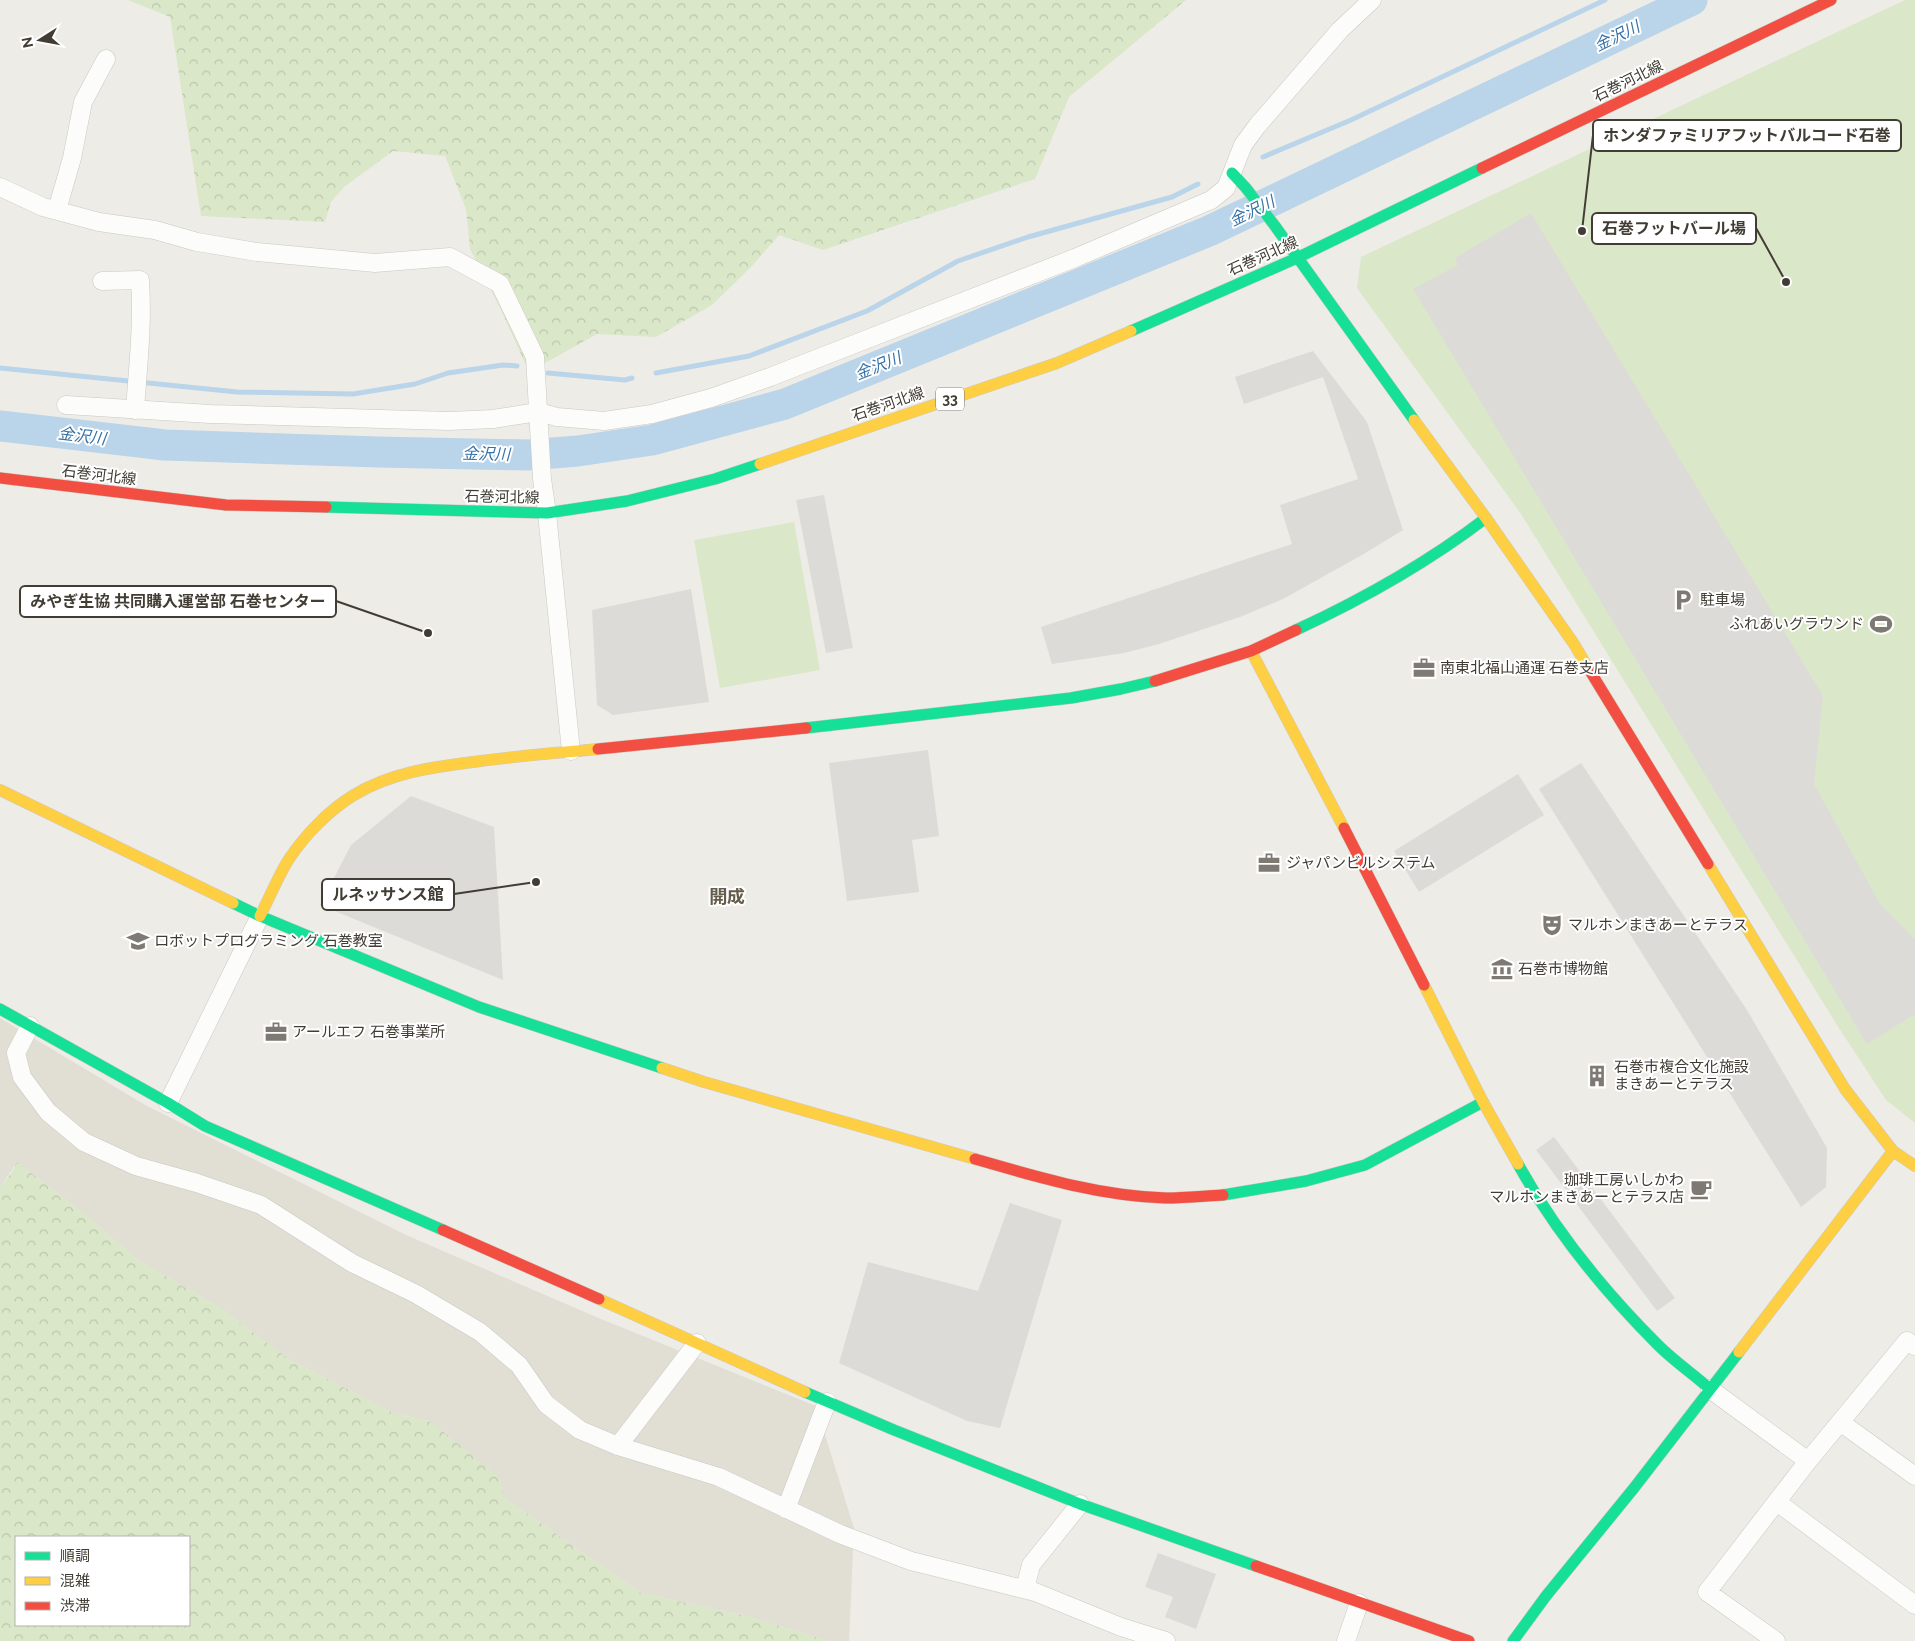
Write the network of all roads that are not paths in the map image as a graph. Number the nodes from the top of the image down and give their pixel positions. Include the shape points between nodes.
1 (1372, 0) edge
2 (1831, 0) edge
3 (106, 59) dead end
4 (1232, 173) junction
5 (0, 186) edge
6 (57, 210) junction
7 (1297, 258) junction
8 (102, 282) dead end
9 (66, 405) dead end
10 (135, 405) junction
11 (539, 418) junction
12 (0, 478) edge
13 (547, 513) junction
14 (1486, 518) junction
15 (1251, 651) junction
16 (571, 751) junction
17 (0, 790) edge
18 (260, 916) junction
19 (0, 1009) edge
20 (30, 1026) junction
21 (1483, 1102) junction
22 (168, 1103) junction
23 (1893, 1150) junction
24 (1915, 1166) edge
25 (697, 1343) junction
26 (1915, 1346) edge
27 (1710, 1389) junction
28 (827, 1402) junction
29 (1840, 1422) junction
30 (618, 1446) junction
31 (1808, 1461) junction
32 (1915, 1476) edge
33 (1777, 1502) junction
34 (1080, 1504) junction
35 (786, 1509) junction
36 (1025, 1589) junction
37 (1359, 1603) junction
38 (1915, 1605) edge
39 (1461, 1638) edge
40 (1166, 1641) edge
41 (1346, 1641) edge
42 (1427, 1641) edge
43 (1514, 1641) edge
44 (1776, 1641) edge

1 - 4 street via 1340,30 1258,126 1243,145
2 - 7 street, 石巻河北線 / 33
3 - 6 street via 83,102
4 - 7 street
4 - 11 street via 1226,188 1212,200 1182,213 1075,258 711,398 652,414 604,421
5 - 6 street via 43,207
6 - 11 street via 99,222 257,252 375,263 450,257 500,284 535,357
7 - 13 street, 石巻河北線 / 33 via 1057,362 724,476 627,502
7 - 14 street
8 - 10 street via 140,280 142,304
9 - 10 street
10 - 11 street via 210,414 449,421
11 - 13 street
12 - 13 street, 石巻河北線 / 33 via 226,505
13 - 16 street
14 - 15 street via 1449,546 1372,592
14 - 23 street via 1574,644 1845,1089
15 - 16 street via 1169,677 1071,698
15 - 21 street via 1363,863
16 - 18 street via 420,769 354,795 308,835 289,859
17 - 18 street
18 - 21 street via 479,1008 704,1082 1059,1183 1118,1193 1166,1198 1234,1194 1313,1179 1365,1165
18 - 22 street
19 - 20 street
20 - 22 street
20 - 30 street via 16,1053 22,1077 48,1112 84,1142 136,1166 261,1205 352,1263 416,1294 480,1332 519,1365 546,1404 580,1430
21 - 27 street via 1538,1200 1575,1251 1659,1346
22 - 25 street via 205,1126
23 - 24 street
23 - 27 street
25 - 28 street
25 - 30 street
26 - 29 street via 1907,1341
27 - 31 street
27 - 43 street via 1652,1466 1537,1606
28 - 34 street
28 - 35 street
29 - 31 street
29 - 32 street
30 - 35 street via 719,1477
31 - 33 street
33 - 38 street
33 - 44 street via 1706,1592
34 - 36 street via 1031,1565
34 - 37 street
35 - 36 street via 911,1561
36 - 40 street via 1060,1600 1121,1628
37 - 39 street
37 - 41 street
39 - 42 street

